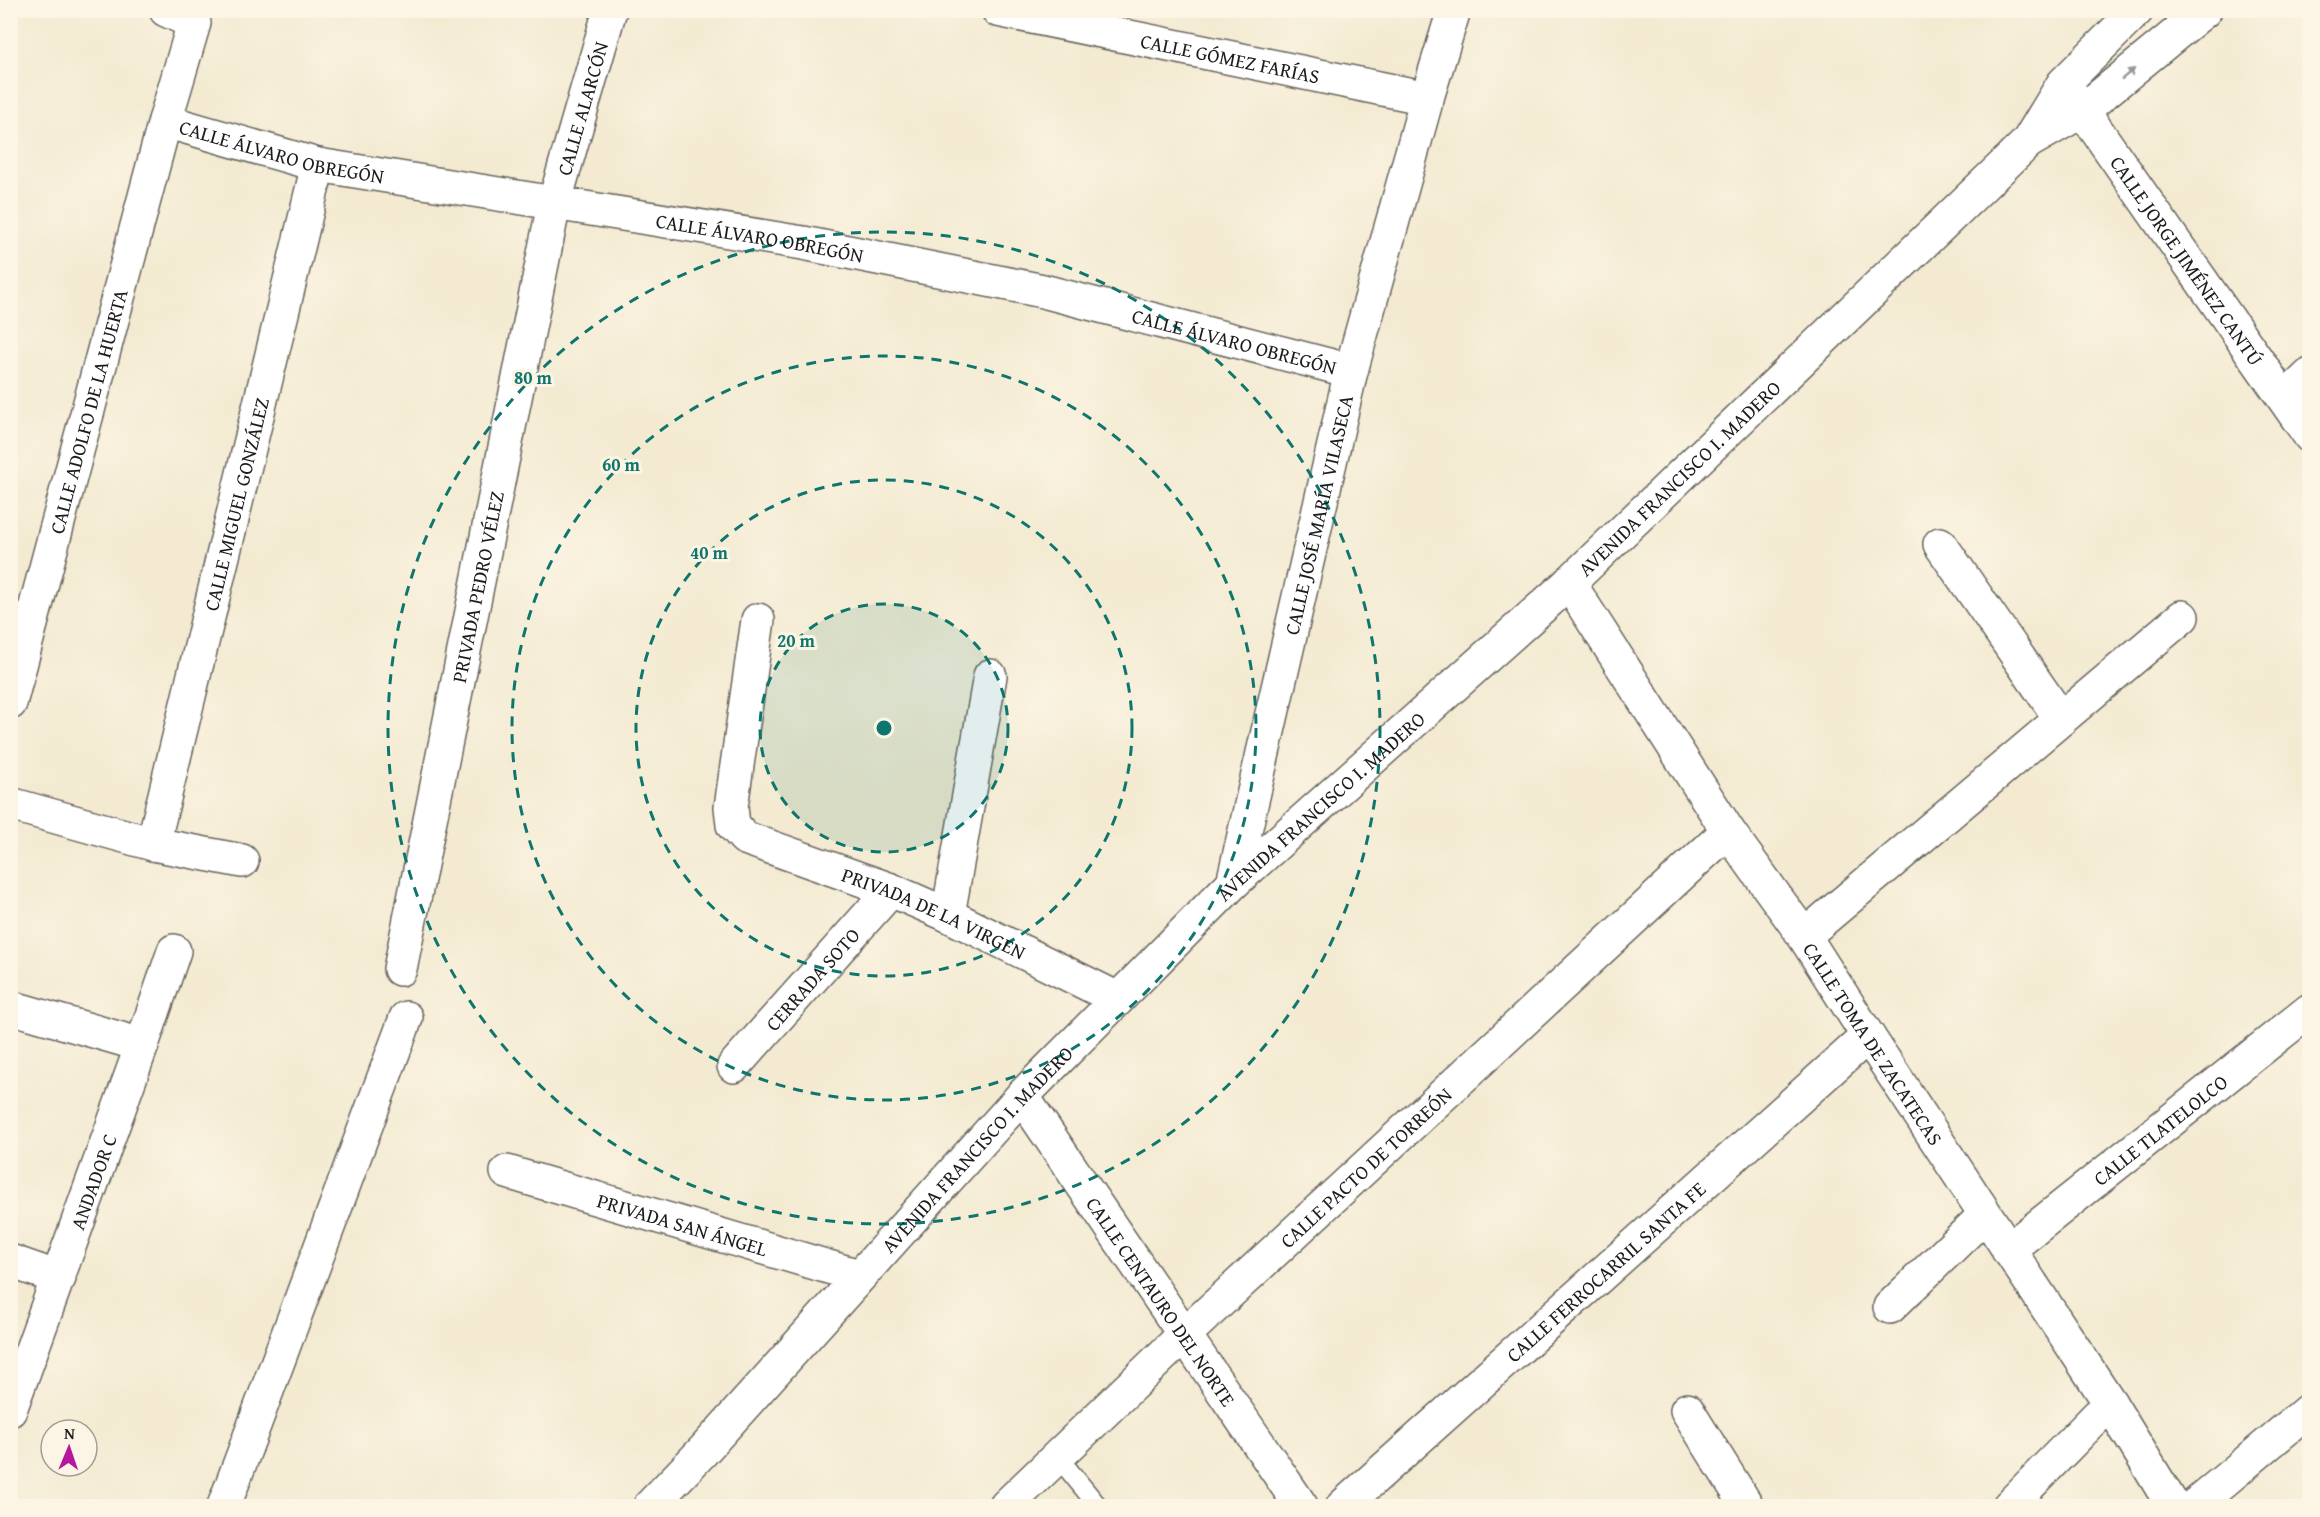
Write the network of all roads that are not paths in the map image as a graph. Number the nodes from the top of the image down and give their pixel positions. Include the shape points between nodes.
1 (610, 10) edge
2 (998, 10) edge
3 (1454, 10) edge
4 (2138, 10) edge
5 (2205, 10) edge
6 (186, 15) edge
7 (2063, 84) junction
8 (1427, 98) junction
9 (2082, 111) junction
10 (165, 121) junction
11 (2028, 142) junction
12 (318, 165) junction
13 (554, 204) junction
14 (1351, 371) junction
15 (2310, 375) edge
16 (2285, 399) junction
17 (2310, 436) edge
18 (1940, 544) dead end
19 (1569, 583) junction
20 (2182, 617) dead end
21 (758, 620) dead end
22 (990, 676) dead end
23 (10, 703) edge
24 (2061, 720) junction
25 (10, 804) edge
26 (1728, 831) junction
27 (153, 844) junction
28 (242, 861) dead end
29 (1233, 883) junction
30 (891, 890) junction
31 (948, 915) junction
32 (1804, 936) junction
33 (174, 951) dead end
34 (400, 969) dead end
35 (1118, 999) junction
36 (10, 1007) edge
37 (2310, 1010) edge
38 (406, 1018) dead end
39 (1868, 1036) junction
40 (142, 1045) junction
41 (734, 1066) dead end
42 (1022, 1096) junction
43 (507, 1172) dead end
44 (1985, 1215) junction
45 (2008, 1250) junction
46 (10, 1261) edge
47 (859, 1276) junction
48 (59, 1278) junction
49 (1890, 1307) dead end
50 (1184, 1335) junction
51 (19, 1366) edge
52 (2110, 1403) junction
53 (2310, 1409) edge
54 (10, 1410) edge
55 (1687, 1410) dead end
56 (1058, 1457) junction
57 (224, 1506) edge
58 (650, 1506) edge
59 (1006, 1506) edge
60 (1098, 1506) edge
61 (1301, 1506) edge
62 (1343, 1506) edge
63 (1747, 1506) edge
64 (2010, 1506) edge
65 (2173, 1506) edge
66 (2194, 1506) edge

1 - 13 street, CALLE ALARCÓN
2 - 8 street, CALLE GÓMEZ FARÍAS
3 - 8 street, CALLE JOSÉ MARÍA VILASECA
4 - 7 street, AVENIDA FRANCISCO I. MADERO
9 -> 5 street, AVENIDA FRANCISCO I. MADERO
6 - 10 street, CALLE ADOLFO DE LA HUERTA
7 - 9 street, CALLE JORGE JIMÉNEZ CANTÚ
7 - 11 street, AVENIDA FRANCISCO I. MADERO
8 - 14 street, CALLE JOSÉ MARÍA VILASECA
9 - 11 street, AVENIDA FRANCISCO I. MADERO
9 - 16 street, CALLE JORGE JIMÉNEZ CANTÚ
10 - 12 street, CALLE ÁLVARO OBREGÓN
10 - 23 street, CALLE ADOLFO DE LA HUERTA
11 - 19 street, AVENIDA FRANCISCO I. MADERO
12 - 13 street, CALLE ÁLVARO OBREGÓN
12 - 27 street, CALLE MIGUEL GONZÁLEZ
13 - 14 street, CALLE ÁLVARO OBREGÓN via 803,243 1032,288
13 - 34 street, PRIVADA PEDRO VÉLEZ
14 - 29 street, CALLE JOSÉ MARÍA VILASECA
15 - 16 street
16 - 17 street, CALLE JORGE JIMÉNEZ CANTÚ
18 - 24 street
19 - 26 street, CALLE TOMA DE ZACATECAS
19 - 29 street, AVENIDA FRANCISCO I. MADERO
20 - 24 street
21 - 30 street, PRIVADA DE LA VIRGEN via 731,807 733,825 745,838
22 - 31 street
24 - 32 street
25 - 27 street
26 - 32 street, CALLE TOMA DE ZACATECAS
26 - 50 street, CALLE PACTO DE TORREÓN
27 - 28 street
29 - 35 street, AVENIDA FRANCISCO I. MADERO
30 - 31 street, PRIVADA DE LA VIRGEN
30 - 41 street, CERRADA SOTO
31 - 35 street, PRIVADA DE LA VIRGEN
32 - 39 street, CALLE TOMA DE ZACATECAS
33 - 40 street, ANDADOR C
35 - 42 street, AVENIDA FRANCISCO I. MADERO
36 - 40 street
37 - 45 street, CALLE TLATELOLCO
38 - 57 street
39 - 44 street, CALLE TOMA DE ZACATECAS
39 - 62 street, CALLE FERROCARRIL SANTA FE
40 - 48 street, ANDADOR C
42 - 47 street, AVENIDA FRANCISCO I. MADERO
42 - 50 street, CALLE CENTAURO DEL NORTE
43 - 47 street, PRIVADA SAN ÁNGEL
44 - 45 street, CALLE TOMA DE ZACATECAS
44 - 49 street
45 - 52 street, CALLE TOMA DE ZACATECAS
46 - 48 street
47 - 58 street, AVENIDA FRANCISCO I. MADERO
48 - 51 street, ANDADOR C
50 - 56 street, CALLE PACTO DE TORREÓN
50 - 61 street, CALLE CENTAURO DEL NORTE
51 - 54 street, ANDADOR C
52 - 64 street
52 - 65 street, CALLE TOMA DE ZACATECAS
53 - 66 street
55 - 63 street
56 - 59 street, CALLE PACTO DE TORREÓN
56 - 60 lane

